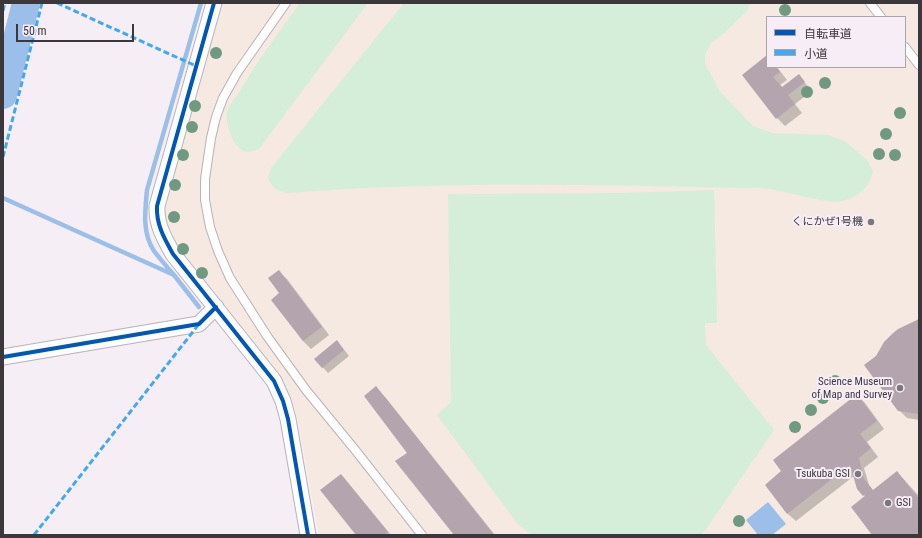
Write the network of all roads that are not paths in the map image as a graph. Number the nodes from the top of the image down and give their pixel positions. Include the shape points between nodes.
1 (214, 3) edge
2 (286, 3) edge
3 (870, 3) edge
4 (880, 16) edge
5 (906, 48) edge
6 (919, 65) edge
7 (216, 307) junction
8 (3, 357) edge
9 (308, 535) edge
10 (421, 535) edge

1 - 7 street via 157,206 157,215 162,233 173,254
2 - 10 lane via 237,73 216,117 205,180 205,200 210,227 230,278 268,336 306,390
3 - 4 lane
5 - 6 lane
7 - 8 street via 199,324
7 - 9 street via 274,381 283,401

